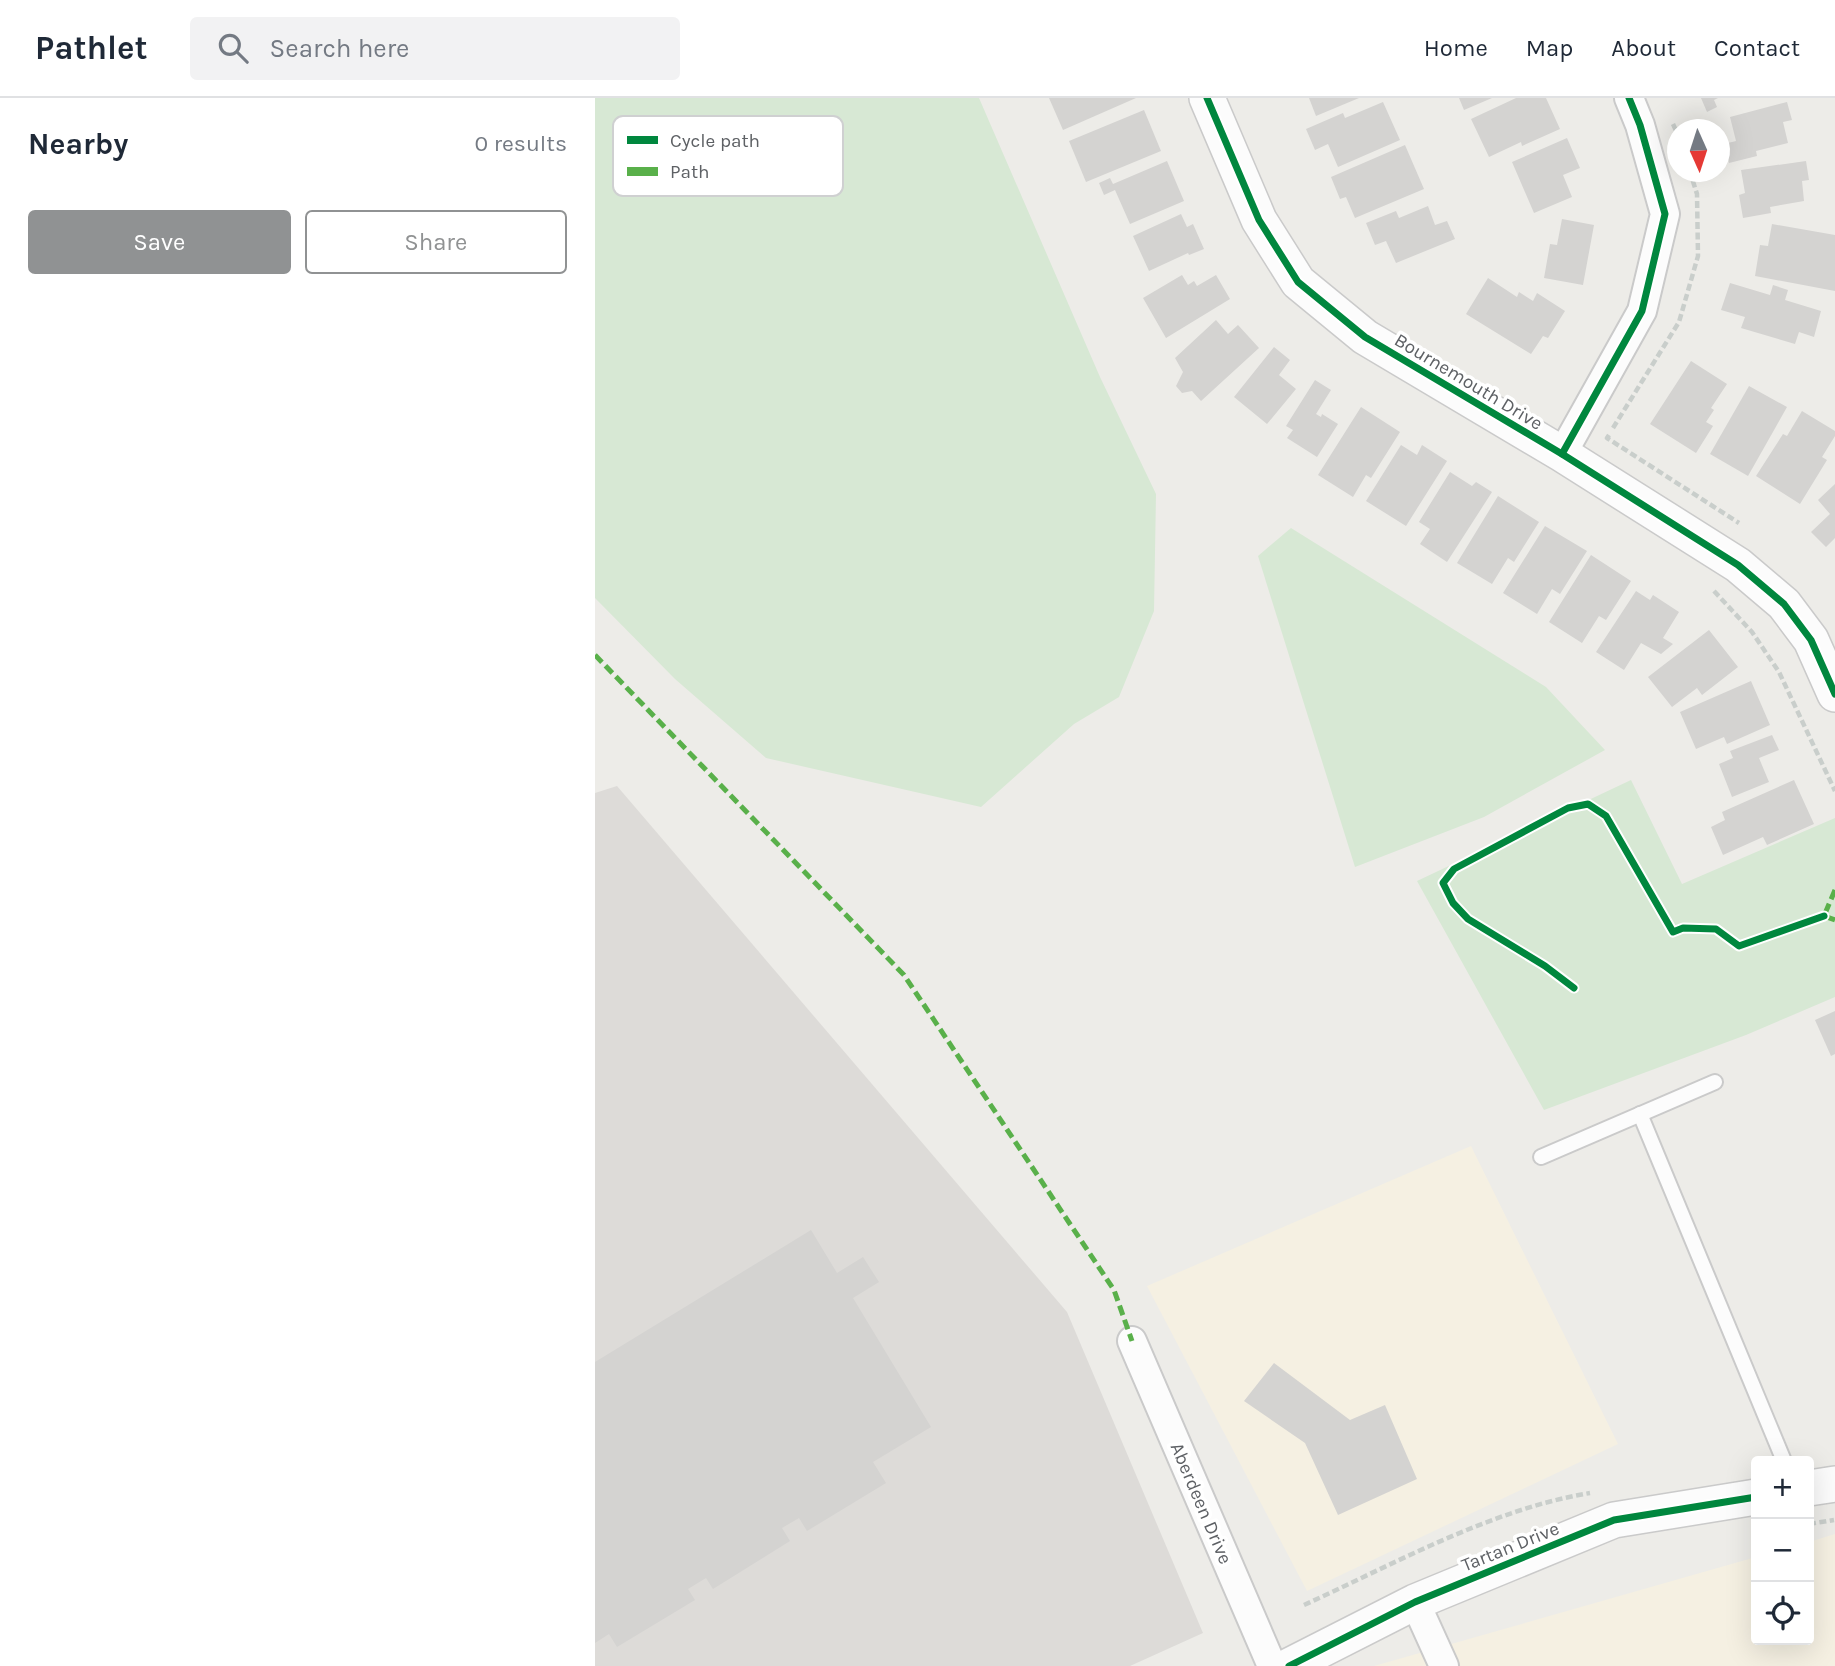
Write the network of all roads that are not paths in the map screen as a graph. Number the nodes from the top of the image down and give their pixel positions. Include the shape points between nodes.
1 (1207, 98) edge
2 (1629, 98) edge
3 (1562, 454) junction
4 (1835, 694) edge
5 (1715, 1082) dead end
6 (1640, 1114) junction
7 (1541, 1157) dead end
8 (1132, 1341) dead end
9 (1782, 1456) edge
10 (1835, 1484) edge
11 (1814, 1487) edge
12 (1751, 1498) edge
13 (1415, 1602) junction
14 (1272, 1666) edge
15 (1289, 1666) edge
16 (1444, 1666) edge

1 - 3 street, Bournemouth Drive via 1259,220 1298,282 1365,337
2 - 3 street via 1665,214 1642,311
3 - 4 street, Bournemouth Drive via 1738,565 1784,604 1811,640
5 - 6 lane
6 - 7 lane
6 - 9 lane
8 - 14 street, Aberdeen Drive
10 - 11 street
12 - 13 street, Tartan Drive via 1614,1520
13 - 15 street, Tartan Drive
13 - 16 street

